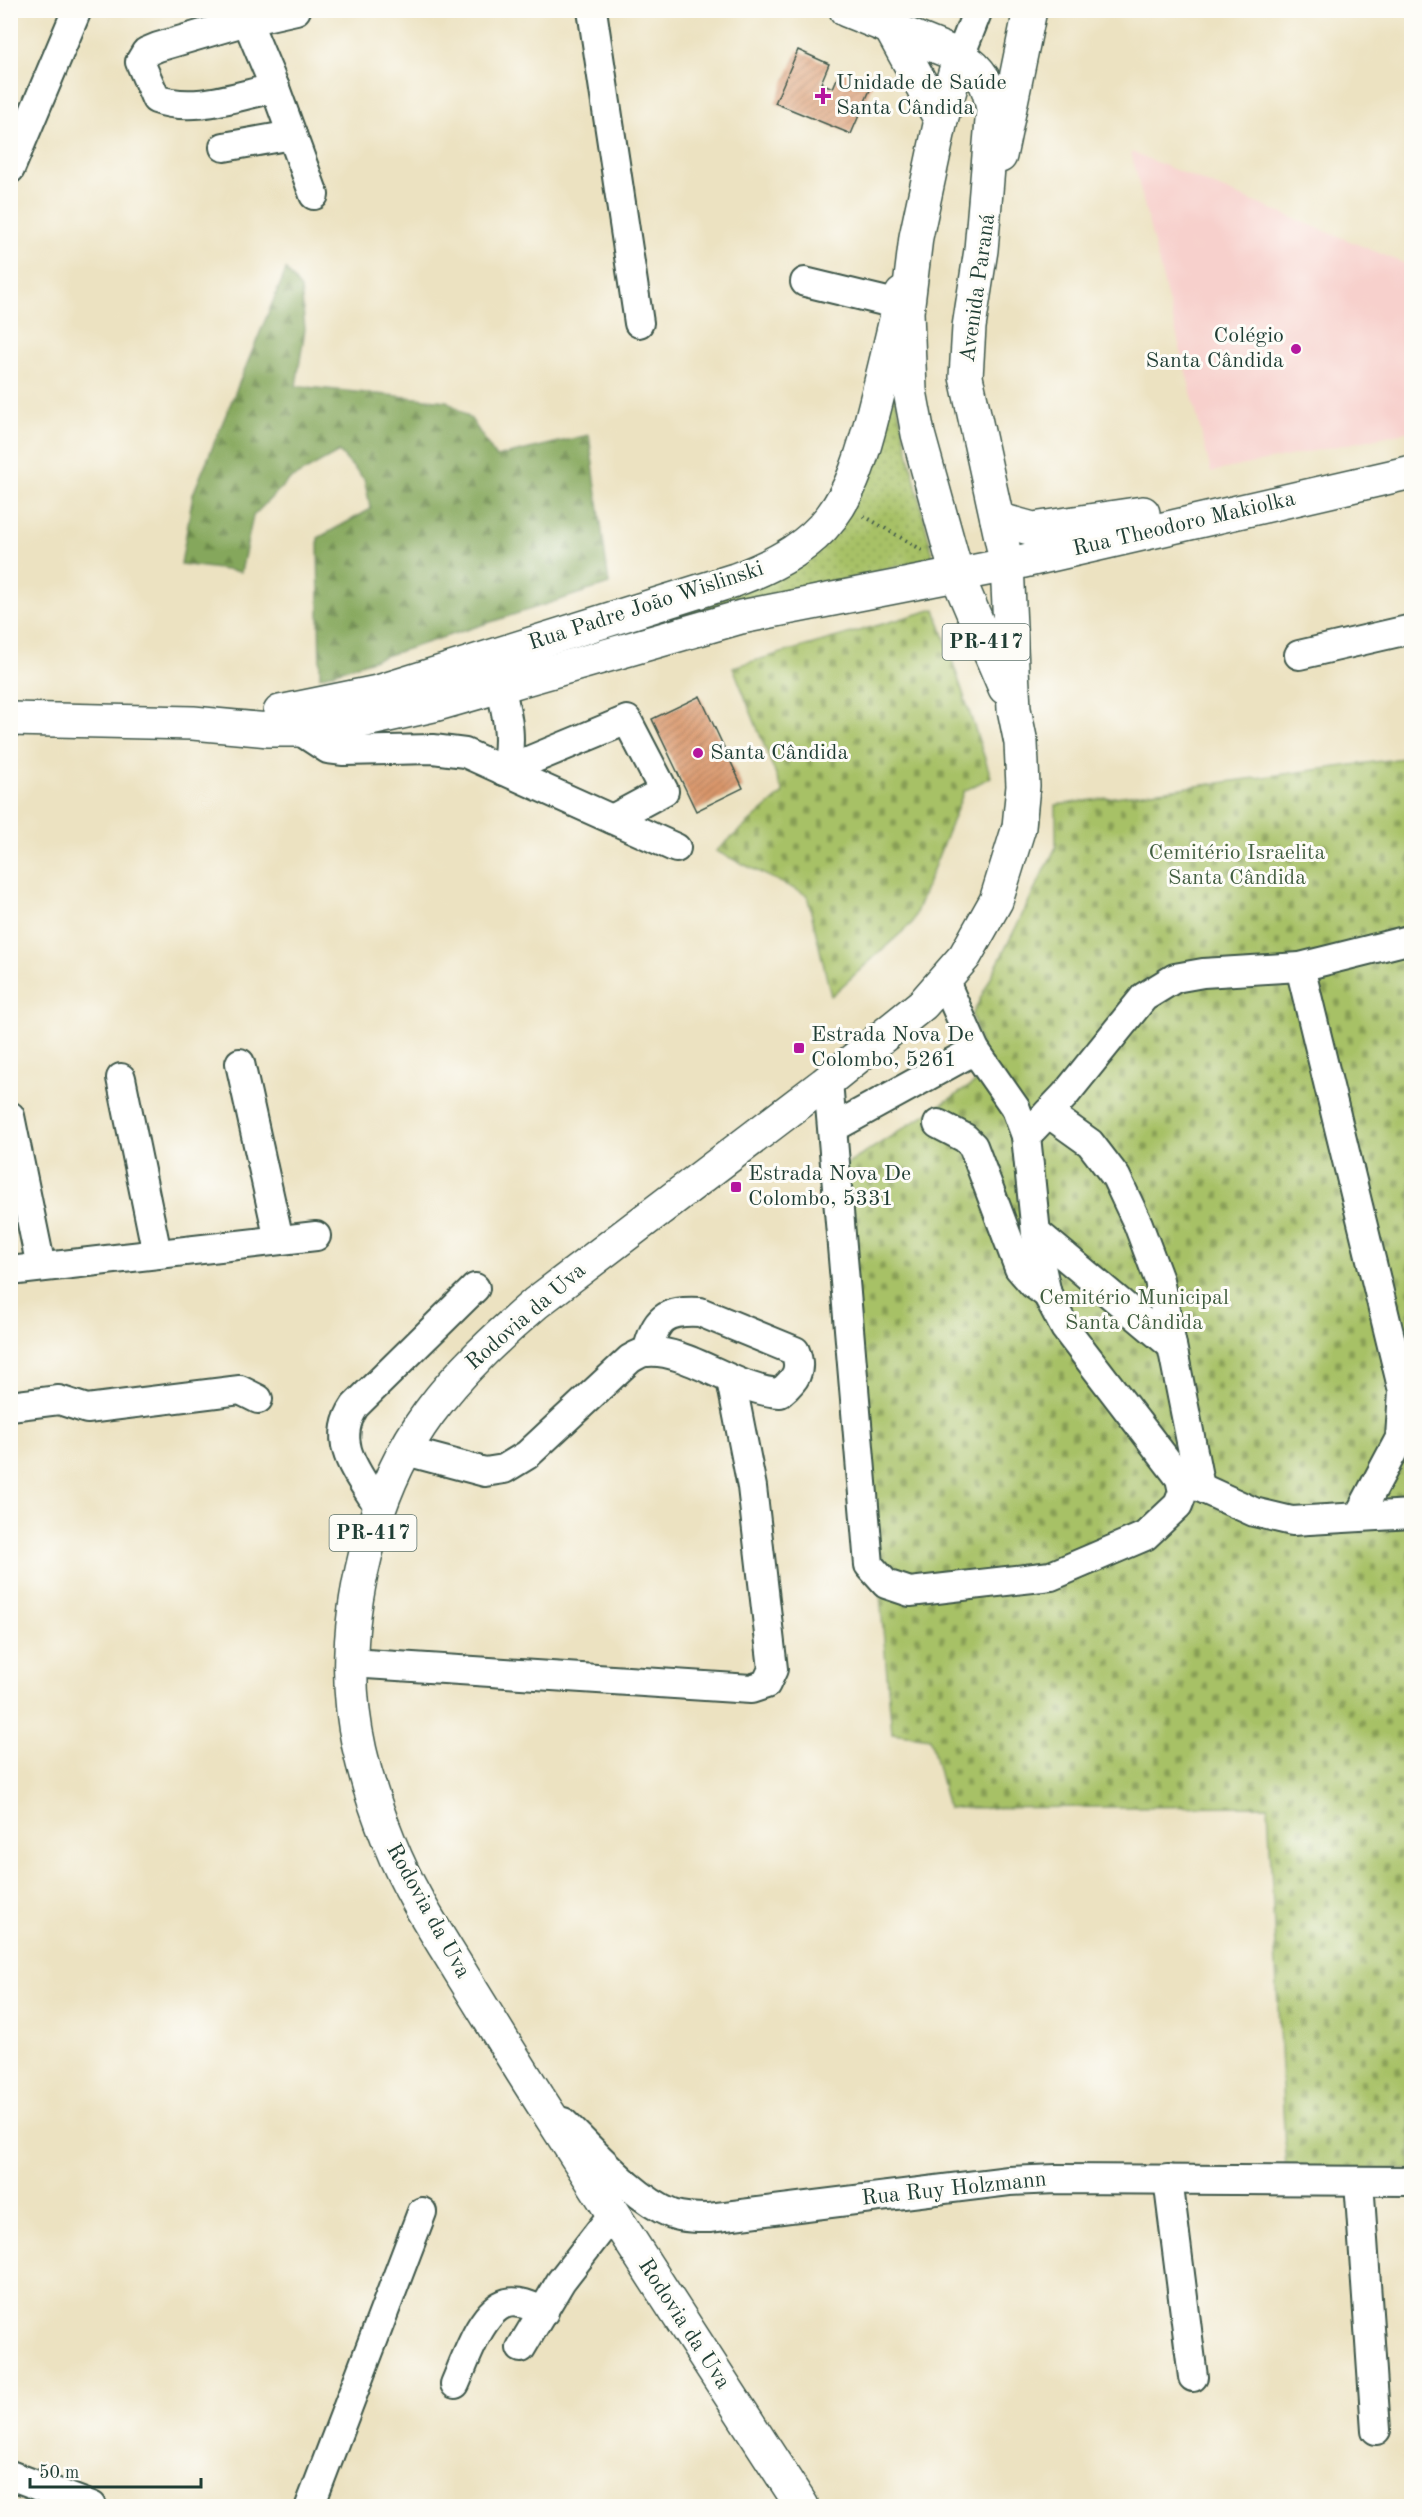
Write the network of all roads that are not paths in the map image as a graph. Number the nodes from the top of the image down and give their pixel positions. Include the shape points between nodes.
1 (77, 10) edge
2 (296, 10) edge
3 (592, 10) edge
4 (846, 10) edge
5 (969, 10) edge
6 (978, 10) edge
7 (1029, 14) edge
8 (243, 16) edge
9 (892, 30) junction
10 (960, 56) junction
11 (987, 82) junction
12 (275, 88) junction
13 (944, 110) junction
14 (292, 135) junction
15 (224, 147) dead end
16 (10, 169) edge
17 (315, 195) dead end
18 (916, 237) junction
19 (981, 250) junction
20 (805, 282) dead end
21 (900, 304) junction
22 (639, 323) dead end
23 (1412, 471) edge
24 (997, 519) junction
25 (1008, 565) junction
26 (957, 575) junction
27 (617, 617) junction
28 (1412, 629) edge
29 (1299, 655) dead end
30 (500, 685) junction
31 (1014, 709) junction
32 (10, 719) edge
33 (193, 723) junction
34 (299, 730) junction
35 (510, 730) junction
36 (554, 750) junction
37 (504, 771) junction
38 (612, 819) junction
39 (676, 848) dead end
40 (1412, 939) edge
41 (1300, 967) junction
42 (945, 981) junction
43 (975, 1050) junction
44 (240, 1063) dead end
45 (121, 1078) dead end
46 (828, 1081) junction
47 (1048, 1113) junction
48 (10, 1116) edge
49 (938, 1124) dead end
50 (833, 1128) junction
51 (1026, 1136) junction
52 (1036, 1232) junction
53 (316, 1236) dead end
54 (279, 1240) junction
55 (157, 1254) junction
56 (41, 1267) junction
57 (10, 1271) edge
58 (475, 1288) dead end
59 (1047, 1294) junction
60 (1172, 1346) junction
61 (646, 1352) junction
62 (731, 1380) junction
63 (258, 1399) dead end
64 (10, 1406) edge
65 (406, 1450) junction
66 (1190, 1483) junction
67 (380, 1509) junction
68 (1412, 1514) edge
69 (1358, 1517) junction
70 (351, 1663) junction
71 (540, 2101) junction
72 (1168, 2179) junction
73 (1359, 2181) junction
74 (1412, 2181) edge
75 (422, 2212) dead end
76 (613, 2214) junction
77 (544, 2312) junction
78 (521, 2348) dead end
79 (1193, 2377) dead end
80 (455, 2384) dead end
81 (1376, 2430) dead end
82 (10, 2475) edge
83 (92, 2506) edge
84 (310, 2506) edge
85 (802, 2506) edge

1 - 16 street
2 - 8 street
3 - 22 street
4 - 9 main road
5 - 10 street
6 - 10 street
7 - 19 main road, Avenida Paraná
8 - 12 street
8 - 12 street via 146,52 140,62 156,99 188,106
9 - 10 main road
9 - 13 main road
10 - 11 main road via 975,65
10 - 13 main road
11 - 13 main road via 981,76 967,74 955,84
11 - 19 main road via 993,109
12 - 14 street
13 - 18 main road
14 - 15 street
14 - 17 street
18 - 21 main road, Rua Padre João Wislinski
18 - 26 main road via 908,312 910,391
19 - 24 main road, Avenida Paraná via 966,377
20 - 21 street
21 - 27 main road, Rua Padre João Wislinski via 864,452 842,503 818,533 782,560 735,580
23 - 24 main road, Rua Theodoro Makiolka via 1046,529 1020,527
23 - 25 main road, Rua Theodoro Makiolka
24 - 25 main road, Avenida Paraná
25 - 26 main road, Rua Theodoro Makiolka
25 - 31 main road, Rodovia da Uva / PR-417
26 - 30 main road, Rua Padre João Wislinski via 741,617
26 - 31 main road, Rodovia da Uva / PR-417
27 - 30 main road via 567,642 524,655 508,668
27 - 33 main road, Rua Padre João Wislinski via 368,695
28 - 29 street
30 - 34 main road, Rua Padre João Wislinski via 388,716
30 - 35 street
31 - 42 main road, Rodovia da Uva / PR-417 via 1021,743 1023,786 1019,827 983,929
32 - 33 main road, Rua Padre João Wislinski
33 - 34 main road, Rua Padre João Wislinski
34 - 37 street via 328,749 449,750
35 - 36 street via 535,747
35 - 37 street
36 - 37 street
36 - 38 street via 627,720 664,791
37 - 38 street
38 - 39 street
40 - 41 street
41 - 47 street via 1175,978 1144,997
41 - 69 street via 1403,1391 1400,1438
42 - 43 street
42 - 46 main road, Rodovia da Uva / PR-417 via 899,1025
43 - 50 street
43 - 51 street via 1016,1109
44 - 54 street
45 - 55 street
46 - 50 street
46 - 65 main road, Rodovia da Uva / PR-417 via 580,1268 494,1339 428,1414
47 - 51 street
47 - 60 street via 1090,1143 1116,1177 1159,1280
48 - 56 street
49 - 59 street via 973,1146 1019,1268
50 - 66 street via 869,1565 886,1584 910,1592 1051,1576 1145,1536 1178,1505
51 - 52 street
52 - 59 street
52 - 60 street
53 - 54 street
54 - 55 street
55 - 56 street
56 - 57 street
58 - 67 street via 345,1420 346,1448
59 - 66 street via 1065,1328
60 - 66 street
61 - 62 street via 670,1354
61 - 62 street via 653,1327 663,1317 683,1311 700,1312 795,1351 800,1363 796,1378 780,1393 761,1392
61 - 65 street via 630,1359 527,1455 504,1469 485,1472
62 - 70 street via 753,1498 773,1669 766,1684 751,1689
63 - 64 street via 240,1390 87,1409 59,1400
65 - 67 main road, Rodovia da Uva / PR-417
66 - 69 street via 1254,1512 1292,1521
67 - 70 main road, Rodovia da Uva / PR-417 via 357,1602
68 - 69 street
70 - 71 main road, Rodovia da Uva / PR-417 via 360,1752 391,1846 435,1931
71 - 72 street, Rua Ruy Holzmann via 654,2205 691,2218 1009,2181
71 - 76 main road, Rodovia da Uva / PR-417
72 - 73 street, Rua Ruy Holzmann
72 - 79 street
73 - 74 street, Rua Ruy Holzmann
73 - 81 street
75 - 84 street
76 - 77 street via 561,2281
76 - 85 main road, Rodovia da Uva / PR-417
77 - 78 street
77 - 80 street via 518,2303 507,2303 495,2310 484,2321
82 - 83 street

